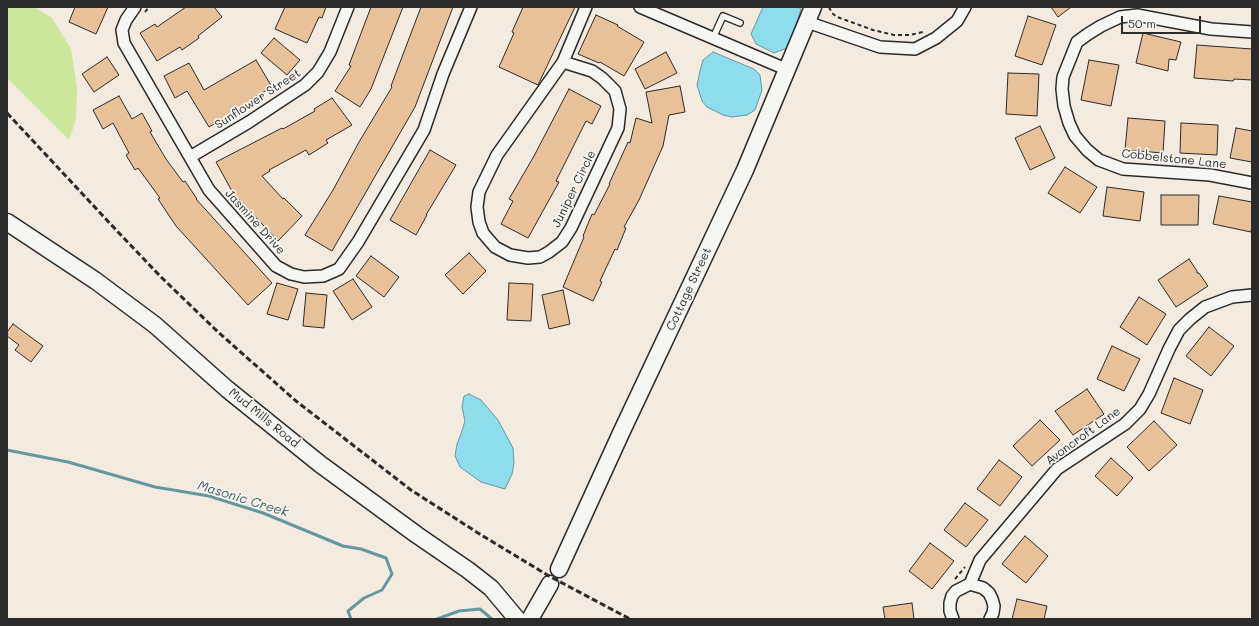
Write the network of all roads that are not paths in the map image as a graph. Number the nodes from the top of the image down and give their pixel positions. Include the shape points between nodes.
1 (135, 7) edge
2 (348, 7) edge
3 (471, 7) edge
4 (586, 7) edge
5 (640, 7) edge
6 (813, 7) edge
7 (965, 7) edge
8 (654, 10) edge
9 (807, 22) junction
10 (740, 23) dead end
11 (1252, 32) edge
12 (714, 38) junction
13 (563, 62) junction
14 (788, 70) junction
15 (190, 157) junction
16 (1252, 183) edge
17 (7, 222) edge
18 (1252, 295) edge
19 (558, 569) dead end
20 (550, 584) dead end
21 (970, 584) junction
22 (516, 619) edge
23 (530, 619) edge
24 (954, 619) edge
25 (990, 619) edge

1 - 15 street, Jasmine Drive via 122,30 124,43
2 - 15 street, Sunflower Street via 330,52 318,72 305,85
3 - 15 street, Jasmine Drive via 443,74 424,130 358,242 339,269 323,276 304,277 276,266 209,190
4 - 13 street, Juniper Circle
5 - 8 street
6 - 9 street, Cottage Street
7 - 9 street via 957,21 936,38 915,49 880,47
8 - 12 street
9 - 14 street, Cottage Street
10 - 12 lane via 723,16
11 - 16 street, Cobbelstone Lane via 1191,26 1156,17 1120,17 1094,30 1078,42 1063,77 1062,89 1064,106 1075,136 1099,160 1123,169 1210,175
12 - 14 street
13 - 13 street, Juniper Circle via 592,71 615,91 620,109 618,128 562,242 540,257 510,255 495,247 483,233 477,208 479,192 497,155
14 - 19 street, Cottage Street via 745,170
17 - 22 street, Mud Mills Road via 96,281 155,325 227,389 320,464 491,588
18 - 21 street, Avoncroft Lane via 1232,297 1205,307 1179,330 1140,409 1125,424 1057,469 980,560
20 - 23 street
21 - 24 street via 952,596 950,611
21 - 25 street via 984,588 989,593 994,606

